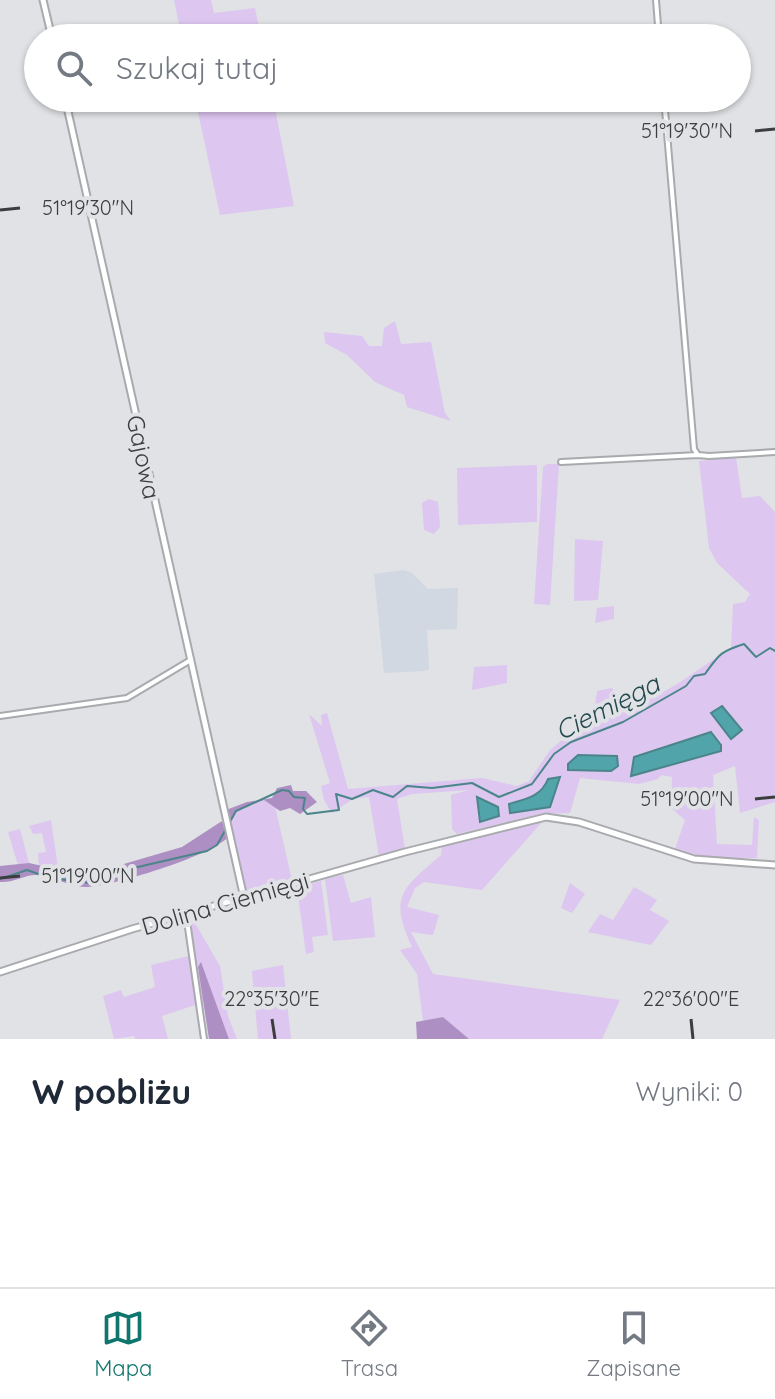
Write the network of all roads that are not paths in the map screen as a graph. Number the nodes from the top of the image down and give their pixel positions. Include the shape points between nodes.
1 (43, 0) edge
2 (656, 0) edge
3 (49, 24) edge
4 (658, 24) edge
5 (68, 112) edge
6 (665, 112) edge
7 (775, 452) edge
8 (698, 455) junction
9 (561, 462) dead end
10 (189, 661) junction
11 (0, 716) edge
12 (775, 865) edge
13 (244, 898) junction
14 (186, 914) junction
15 (0, 972) edge
16 (204, 1039) edge

1 - 3 street
2 - 4 street
5 - 10 street, Gajowa
6 - 8 street
7 - 8 street
8 - 9 street
10 - 11 street via 127,698
10 - 13 street, Gajowa
12 - 13 street, Dolina Ciemięgi via 694,859 559,817 452,840
13 - 14 street, Dolina Ciemięgi
14 - 15 street, Dolina Ciemięgi
14 - 16 street

